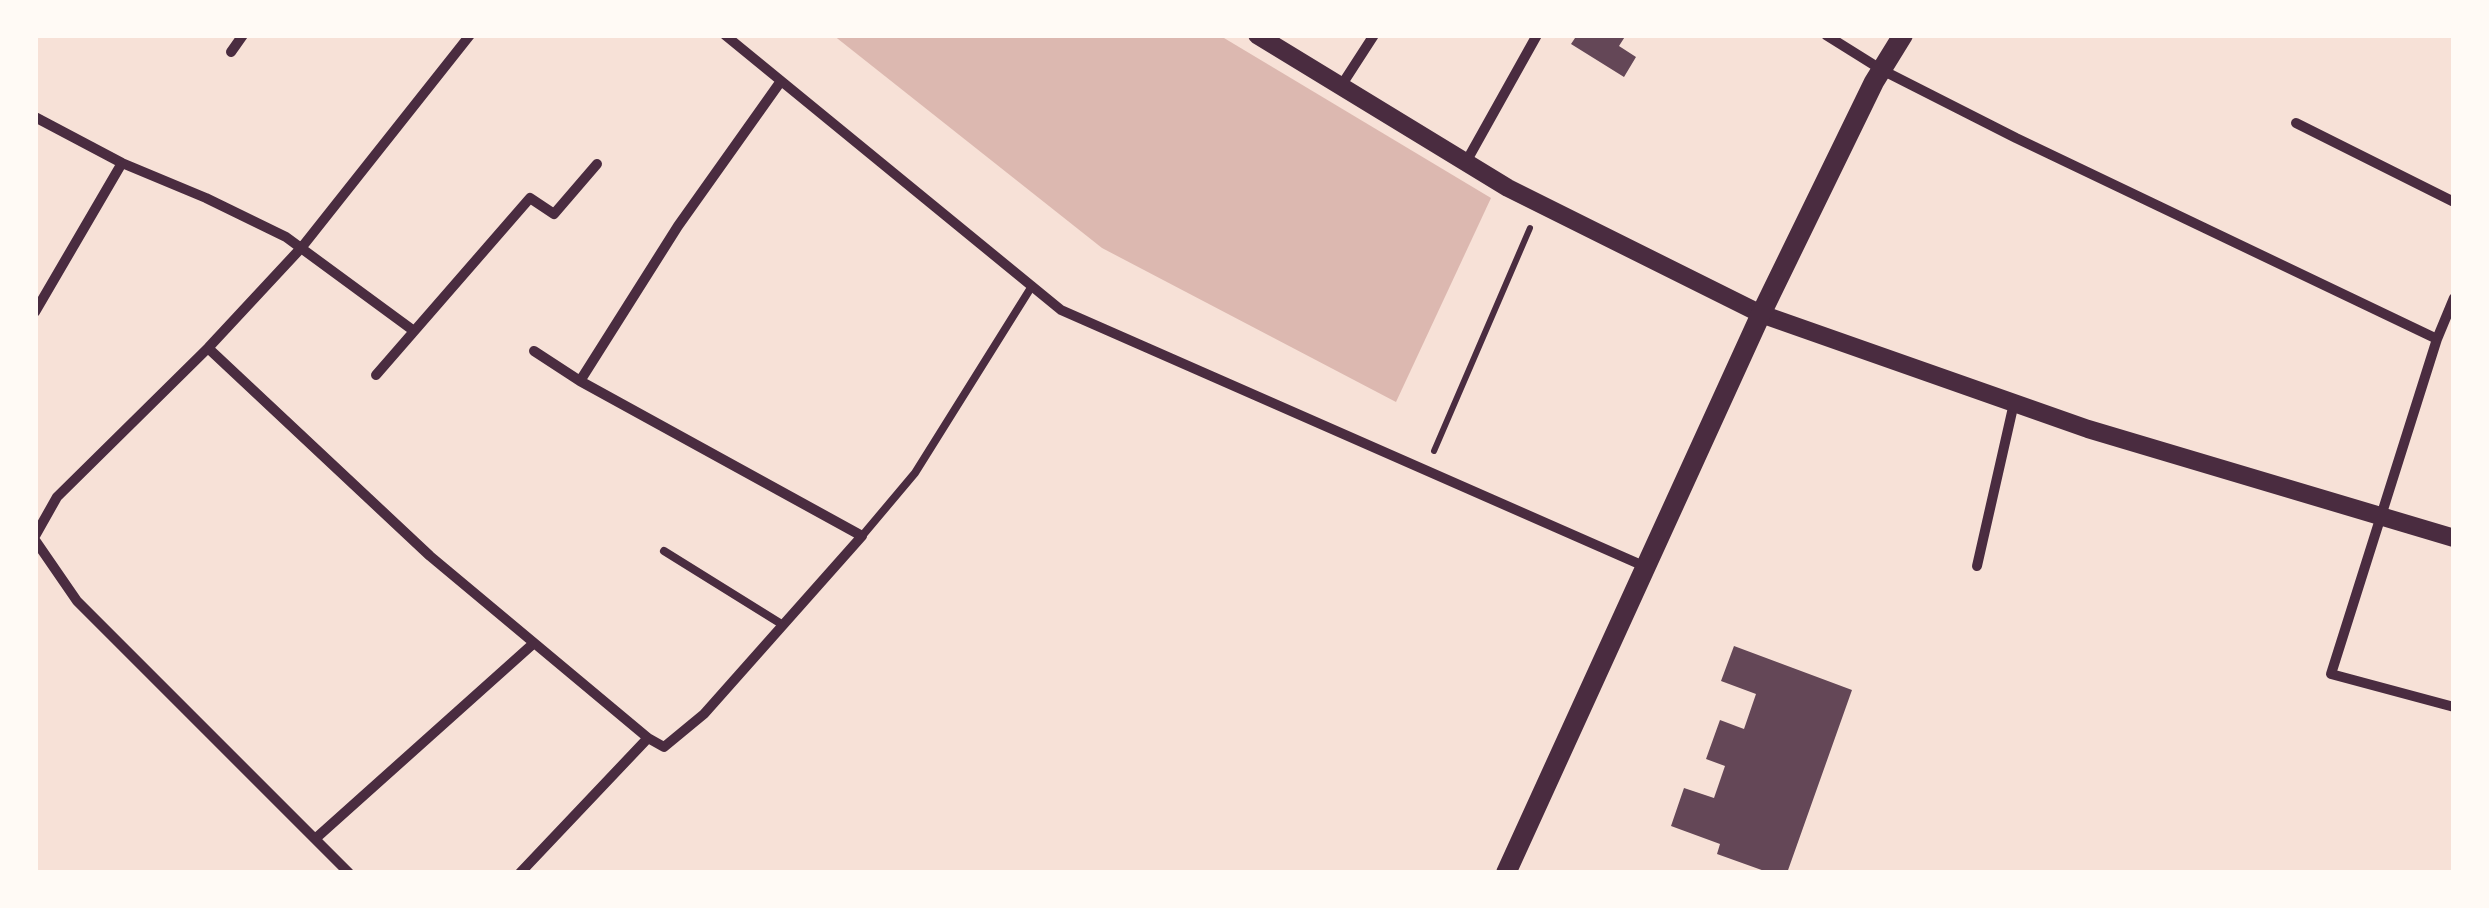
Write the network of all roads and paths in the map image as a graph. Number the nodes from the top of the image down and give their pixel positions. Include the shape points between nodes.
1 (243, 35) edge
2 (470, 35) edge
3 (725, 35) edge
4 (1257, 35) edge
5 (1374, 35) edge
6 (1537, 35) edge
7 (1826, 35) edge
8 (1904, 35) edge
9 (231, 52) dead end
10 (1882, 70) junction
11 (781, 81) junction
12 (1341, 86) junction
13 (35, 116) edge
14 (2296, 123) dead end
15 (1466, 162) junction
16 (122, 163) junction
17 (597, 164) dead end
18 (2454, 202) edge
19 (1540, 204) junction
20 (302, 247) junction
21 (1032, 286) junction
22 (2454, 298) edge
23 (35, 312) edge
24 (1761, 314) junction
25 (414, 332) junction
26 (2437, 339) junction
27 (208, 348) junction
28 (534, 351) dead end
29 (376, 375) dead end
30 (580, 381) junction
31 (2014, 403) junction
32 (1426, 470) junction
33 (2380, 516) junction
34 (862, 536) junction
35 (35, 538) edge
36 (2454, 538) edge
37 (664, 552) dead end
38 (1646, 566) junction
39 (1977, 566) dead end
40 (783, 625) junction
41 (534, 643) junction
42 (2454, 707) edge
43 (648, 738) junction
44 (315, 839) junction
45 (349, 873) edge
46 (520, 873) edge
47 (1506, 873) edge

1 - 9 street
2 - 20 street
3 - 11 street
4 - 12 street
5 - 12 street
6 - 15 street
7 - 10 street
8 - 10 main road
10 - 24 main road
10 - 26 street
11 - 21 street
11 - 30 street
12 - 15 street
13 - 16 street
14 - 18 street
15 - 19 street
16 - 20 street
16 - 23 street
17 - 25 street via 554,214 530,198
19 - 24 street
19 - 32 path
20 - 25 street
20 - 27 street
21 - 32 street via 1061,310
21 - 34 lane via 915,472
22 - 26 street
24 - 31 street
24 - 38 main road
25 - 29 street
26 - 33 street
27 - 35 street via 58,497
27 - 41 street via 430,556
28 - 30 street
30 - 34 street
31 - 33 street
31 - 39 street
32 - 38 street
33 - 36 street
33 - 42 street via 2331,674
34 - 40 street
35 - 44 street via 77,601
37 - 40 lane
38 - 47 main road
40 - 43 street via 704,714 664,747
41 - 43 street
41 - 44 street
43 - 46 street
44 - 45 street

